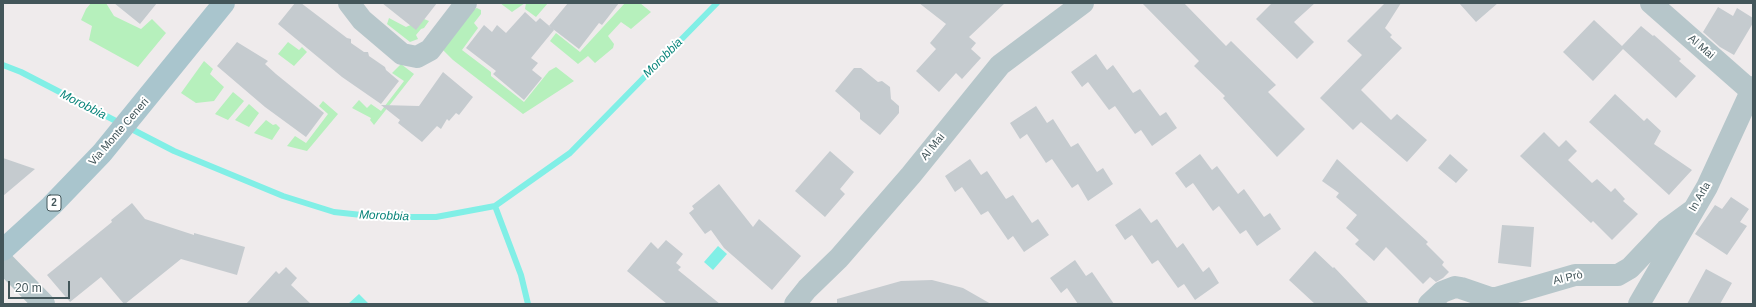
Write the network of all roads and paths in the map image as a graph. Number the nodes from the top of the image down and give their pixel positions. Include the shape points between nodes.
1 (224, 3) edge
2 (349, 3) edge
3 (466, 3) edge
4 (1083, 3) edge
5 (1651, 3) edge
6 (1752, 89) edge
7 (1692, 211) junction
8 (3, 250) edge
9 (3, 262) edge
10 (44, 304) edge
11 (795, 304) edge
12 (1429, 304) edge
13 (1639, 304) edge

1 - 8 main road, Via Monte Ceneri / 2 via 102,153 51,206
2 - 3 street via 362,20 402,54 417,57 430,50
4 - 11 street, Al Mai via 1000,65 911,175
5 - 6 street, Al Mai
6 - 7 street, In Arla
7 - 12 street, Al Prò via 1666,230 1630,268 1618,275 1575,275 1496,298 1454,287 1442,292
7 - 13 street, In Arla
9 - 10 street

